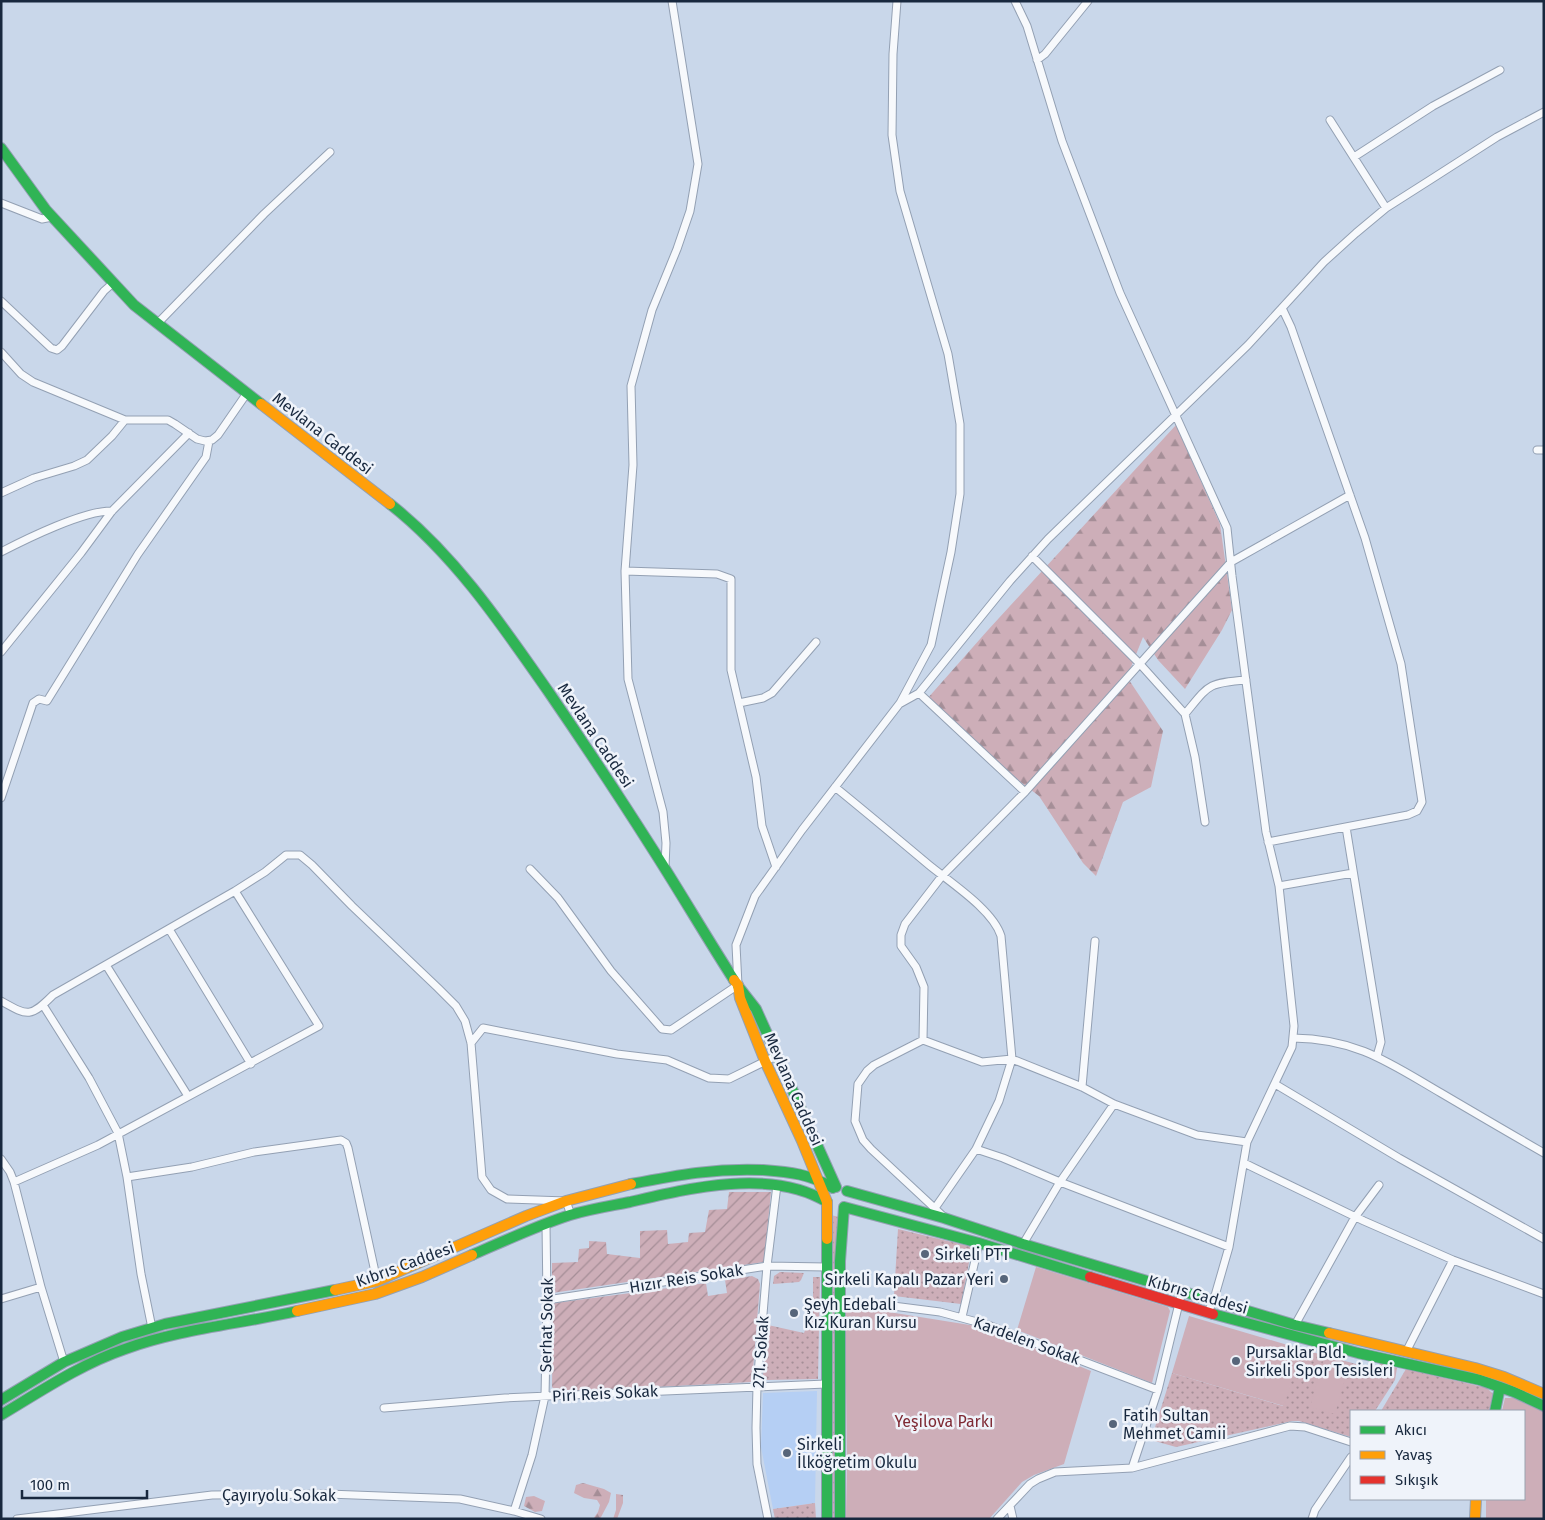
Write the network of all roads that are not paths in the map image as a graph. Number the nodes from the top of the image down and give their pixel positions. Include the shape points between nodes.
1 (672, 1) edge
2 (896, 1) edge
3 (1015, 1) edge
4 (1088, 1) edge
5 (1037, 60) junction
6 (1500, 70) dead end
7 (1544, 112) edge
8 (1330, 120) dead end
9 (1, 148) edge
10 (330, 152) dead end
11 (1354, 157) junction
12 (1, 202) edge
13 (1386, 208) junction
14 (52, 217) junction
15 (113, 283) junction
16 (1, 301) edge
17 (1282, 308) junction
18 (157, 324) junction
19 (1, 352) edge
20 (247, 393) junction
21 (1174, 414) junction
22 (125, 420) junction
23 (189, 433) junction
24 (208, 441) junction
25 (1, 493) edge
26 (1350, 495) junction
27 (112, 511) junction
28 (1, 552) edge
29 (1032, 556) junction
30 (1231, 562) junction
31 (625, 571) junction
32 (816, 642) dead end
33 (1, 652) edge
34 (1140, 664) junction
35 (1246, 680) junction
36 (919, 693) junction
37 (739, 703) junction
38 (900, 703) junction
39 (1185, 714) junction
40 (835, 787) junction
41 (1025, 792) junction
42 (1, 798) edge
43 (1205, 822) dead end
44 (1346, 827) junction
45 (1268, 842) junction
46 (776, 867) junction
47 (665, 868) junction
48 (530, 869) dead end
49 (1353, 873) junction
50 (942, 876) junction
51 (1279, 886) junction
52 (235, 891) junction
53 (169, 929) junction
54 (1095, 941) dead end
55 (106, 965) junction
56 (738, 985) junction
57 (1, 1001) edge
58 (43, 1005) junction
59 (1293, 1038) junction
60 (923, 1040) junction
61 (471, 1044) junction
62 (776, 1056) junction
63 (1377, 1056) junction
64 (1012, 1058) junction
65 (765, 1061) junction
66 (251, 1064) junction
67 (1275, 1084) junction
68 (1082, 1088) junction
69 (188, 1096) junction
70 (1114, 1104) junction
71 (118, 1133) junction
72 (1247, 1142) junction
73 (976, 1149) junction
74 (1544, 1153) edge
75 (1, 1159) edge
76 (1244, 1163) junction
77 (127, 1177) junction
78 (818, 1179) junction
79 (14, 1182) junction
80 (1060, 1182) junction
81 (777, 1185) junction
82 (1379, 1185) dead end
83 (834, 1187) junction
84 (847, 1192) junction
85 (566, 1201) junction
86 (827, 1202) junction
87 (844, 1207) junction
88 (935, 1208) junction
89 (571, 1215) junction
90 (1355, 1217) junction
91 (944, 1218) junction
92 (546, 1224) junction
93 (1544, 1239) edge
94 (979, 1243) junction
95 (1023, 1244) junction
96 (1229, 1247) junction
97 (1454, 1260) junction
98 (767, 1266) junction
99 (826, 1267) junction
100 (377, 1281) junction
101 (41, 1287) junction
102 (1182, 1291) junction
103 (1544, 1294) edge
104 (1, 1299) edge
105 (1214, 1299) junction
106 (547, 1300) junction
107 (1179, 1304) junction
108 (893, 1306) dead end
109 (1208, 1312) junction
110 (962, 1317) junction
111 (1295, 1325) junction
112 (152, 1328) junction
113 (1406, 1352) junction
114 (64, 1362) junction
115 (826, 1384) junction
116 (757, 1386) junction
117 (1500, 1387) junction
118 (1158, 1390) junction
119 (1544, 1394) edge
120 (545, 1396) junction
121 (1, 1400) edge
122 (1544, 1406) edge
123 (384, 1408) dead end
124 (1495, 1410) edge
125 (1, 1415) edge
126 (1350, 1442) edge
127 (1350, 1458) edge
128 (1132, 1468) junction
129 (1476, 1500) edge
130 (1010, 1506) junction
131 (514, 1511) junction
132 (17, 1519) edge
133 (541, 1519) edge
134 (768, 1519) edge
135 (828, 1519) edge
136 (840, 1519) edge
137 (997, 1519) edge
138 (1013, 1519) edge
139 (1312, 1519) edge
140 (1475, 1519) edge

1 - 31 street via 698,164 690,211 652,310 631,386 633,465
2 - 38 street via 892,97 900,191 948,354 960,424 960,494 951,552 931,644
3 - 5 street via 1027,26
4 - 5 street
5 - 21 street via 1062,141 1120,293
6 - 11 street via 1433,106
7 - 13 street via 1497,137
8 - 11 street
9 - 14 main road, Mevlana Caddesi
10 - 18 street via 264,214
11 - 13 street
12 - 14 street via 42,219
13 - 17 street via 1324,262
14 - 15 main road, Mevlana Caddesi
15 - 16 street via 57,350
15 - 18 main road, Mevlana Caddesi
17 - 21 street via 1248,345
17 - 26 street
18 - 20 main road, Mevlana Caddesi
19 - 22 street via 33,382
20 - 24 street via 218,435
20 - 47 main road, Mevlana Caddesi via 400,513 450,561 529,664
21 - 29 street
21 - 30 street via 1227,528
22 - 23 street via 168,420
22 - 25 street via 87,460
23 - 24 street via 201,441
23 - 27 street
24 - 42 street via 206,457 138,554 47,701 38,699 33,703
26 - 30 street
26 - 44 street via 1400,664 1422,802 1408,815
27 - 28 street via 84,516
27 - 33 street
29 - 34 street
29 - 36 street
30 - 34 street
30 - 35 street
31 - 37 street via 717,574 731,579 731,670
31 - 47 street via 628,679 663,812
32 - 37 street via 772,692 763,698
34 - 39 street
34 - 41 street
35 - 39 street via 1220,682 1208,687
35 - 45 street
36 - 38 street
36 - 41 street
37 - 46 street via 756,777 762,826
38 - 40 street
39 - 43 street
40 - 46 street
40 - 50 street
41 - 50 street
44 - 45 street
44 - 49 street
45 - 51 street
46 - 56 street via 755,896 736,945
47 - 56 main road, Mevlana Caddesi
48 - 56 street via 558,898 611,971 662,1029 671,1030
49 - 51 street
49 - 63 street via 1382,1042
50 - 60 street via 901,935 902,946 924,987
50 - 64 street via 992,919 1000,932
51 - 59 street
52 - 53 street
52 - 61 street via 286,855 304,857 456,1006 465,1021
52 - 66 street via 319,1026
53 - 55 street
53 - 66 street
54 - 68 street
55 - 58 street via 53,995
55 - 69 street
56 - 62 main road via 756,1009
56 - 65 main road, Mevlana Caddesi
57 - 58 street via 26,1013
58 - 71 street via 90,1078
59 - 63 street via 1338,1042
59 - 67 street
60 - 64 street via 982,1062
60 - 88 street via 867,1071 858,1084 854,1121 871,1149
61 - 65 street via 483,1028 617,1054 667,1060 709,1078 729,1079
61 - 85 street via 482,1177 491,1190 507,1199
62 - 65 street
62 - 83 main road
63 - 74 street
64 - 68 street
64 - 73 street via 1000,1101
65 - 78 main road, Mevlana Caddesi
66 - 69 street
67 - 72 street
67 - 93 street
68 - 70 street
69 - 71 street
70 - 72 street via 1197,1134
70 - 80 street
71 - 77 street
71 - 79 street
72 - 76 street
73 - 80 street
73 - 88 street
75 - 79 street
76 - 90 street
76 - 96 street
77 - 100 street via 254,1152 341,1140 348,1148
77 - 112 street
78 - 83 main road
78 - 85 main road via 790,1172 755,1169 700,1171 617,1187
78 - 86 main road, Mevlana Caddesi
79 - 101 street
80 - 95 street
80 - 96 street
81 - 86 main road, Kıbrıs Caddesi via 809,1193
81 - 89 main road, Kıbrıs Caddesi via 708,1185
81 - 98 street, 271. Sokak
82 - 90 street
83 - 84 main road via 842,1187
83 - 86 main road via 828,1192
84 - 87 main road via 849,1198
84 - 91 main road
85 - 89 street
85 - 100 main road
86 - 87 main road via 834,1209
86 - 99 main road, Mevlana Caddesi
87 - 94 main road, Kıbrıs Caddesi
87 - 136 main road via 840,1277
88 - 91 street
89 - 92 main road, Kıbrıs Caddesi
90 - 97 street
90 - 111 street
91 - 95 main road
92 - 106 street, Serhat Sokak
92 - 125 main road, Kıbrıs Caddesi via 375,1294 138,1344 70,1373
94 - 107 main road, Kıbrıs Caddesi
94 - 110 street
95 - 102 main road
96 - 105 street
97 - 103 street
97 - 113 street
98 - 99 street, Hızır Reis Sokak
98 - 106 street, Hızır Reis Sokak
98 - 116 street, 271. Sokak
99 - 115 main road, Mevlana Caddesi
100 - 112 main road
101 - 104 street
101 - 114 street
102 - 105 main road
102 - 107 street
105 - 109 street
105 - 111 main road
106 - 120 street, Serhat Sokak
107 - 109 main road, Kıbrıs Caddesi
107 - 118 street
108 - 110 street, Kardelen Sokak
109 - 117 main road, Kıbrıs Caddesi
110 - 118 street, Kardelen Sokak
111 - 113 main road
112 - 114 main road via 108,1342
113 - 119 main road via 1475,1368
114 - 121 main road
115 - 116 street, Piri Reis Sokak
115 - 135 main road, Mevlana Caddesi
116 - 120 street, Piri Reis Sokak
116 - 134 street, 271. Sokak via 757,1464
117 - 122 main road, Kıbrıs Caddesi
117 - 124 main road
118 - 128 street
120 - 123 street, Piri Reis Sokak
120 - 131 street, Serhat Sokak via 532,1455
126 - 128 street via 1305,1427 1290,1426
127 - 139 street
128 - 130 street via 1064,1470 1047,1475 1030,1484
129 - 140 main road
130 - 137 street
130 - 138 street
131 - 132 street, Çayıryolu Sokak via 460,1499 328,1494 212,1495
131 - 133 street, Çayıryolu Sokak

